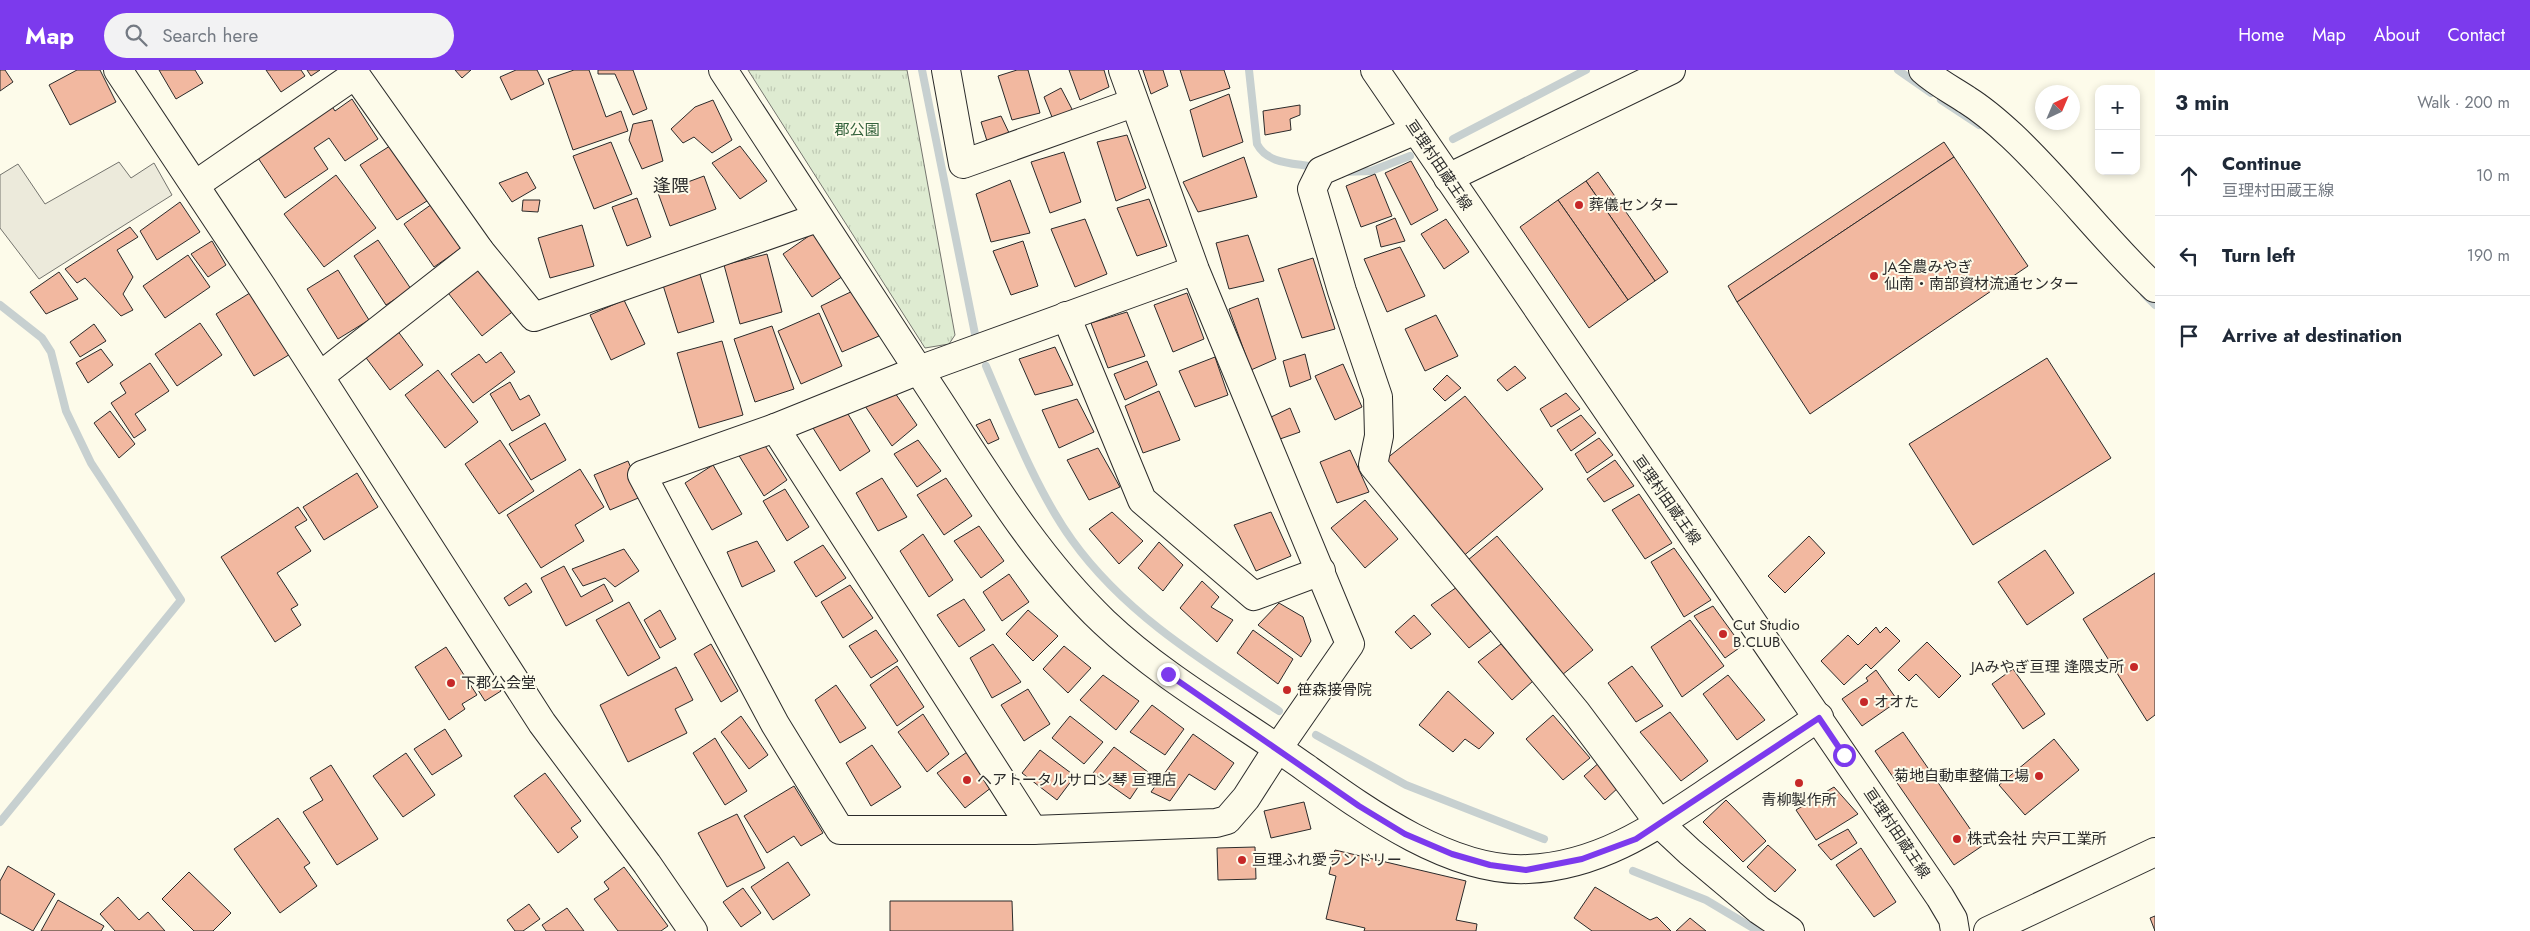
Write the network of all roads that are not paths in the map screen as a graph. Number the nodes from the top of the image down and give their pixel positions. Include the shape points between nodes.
1 (118, 70) edge
2 (724, 70) edge
3 (946, 70) edge
4 (1123, 70) edge
5 (1375, 70) edge
6 (1670, 70) edge
7 (1923, 70) edge
8 (353, 73) edge
9 (1133, 104) junction
10 (1416, 130) junction
11 (1448, 178) junction
12 (195, 185) junction
13 (817, 218) junction
14 (480, 251) junction
15 (1194, 270) junction
16 (2155, 288) edge
17 (1066, 316) junction
18 (919, 370) junction
19 (320, 376) junction
20 (775, 428) junction
21 (1321, 571) junction
22 (1819, 718) junction
23 (1278, 748) junction
24 (1660, 824) junction
25 (1033, 830) junction
26 (2155, 852) edge
27 (692, 931) edge
28 (1790, 931) edge
29 (1955, 931) edge
30 (1988, 931) edge

1 - 12 street
2 - 13 street
3 - 9 street via 963,164
4 - 9 street
5 - 10 street, 亘理村田蔵王線
6 - 11 street
7 - 16 street via 2010,134 2046,168 2121,256
8 - 12 street
8 - 14 street
9 - 15 street
10 - 11 street, 亘理村田蔵王線
10 - 24 street via 1321,171 1312,189 1378,397 1379,436 1372,465 1576,712
11 - 22 street, 亘理村田蔵王線
12 - 19 street
13 - 14 street via 534,317
13 - 18 street
14 - 19 street
15 - 17 street
15 - 21 street
17 - 18 street
17 - 21 street via 1142,500 1254,596
18 - 20 street
18 - 23 street via 1008,506 1055,569 1104,622 1168,674
19 - 27 street via 542,723 647,864
20 - 25 street
20 - 25 street via 642,475 775,724 840,830
21 - 23 street via 1350,644
22 - 24 street
22 - 29 street, 亘理村田蔵王線 via 1940,897 1953,919
23 - 24 street via 1359,806 1405,834 1452,854 1490,865 1526,870 1556,866 1605,852
23 - 25 street via 1246,798 1227,820
24 - 28 street via 1759,910
26 - 30 street

